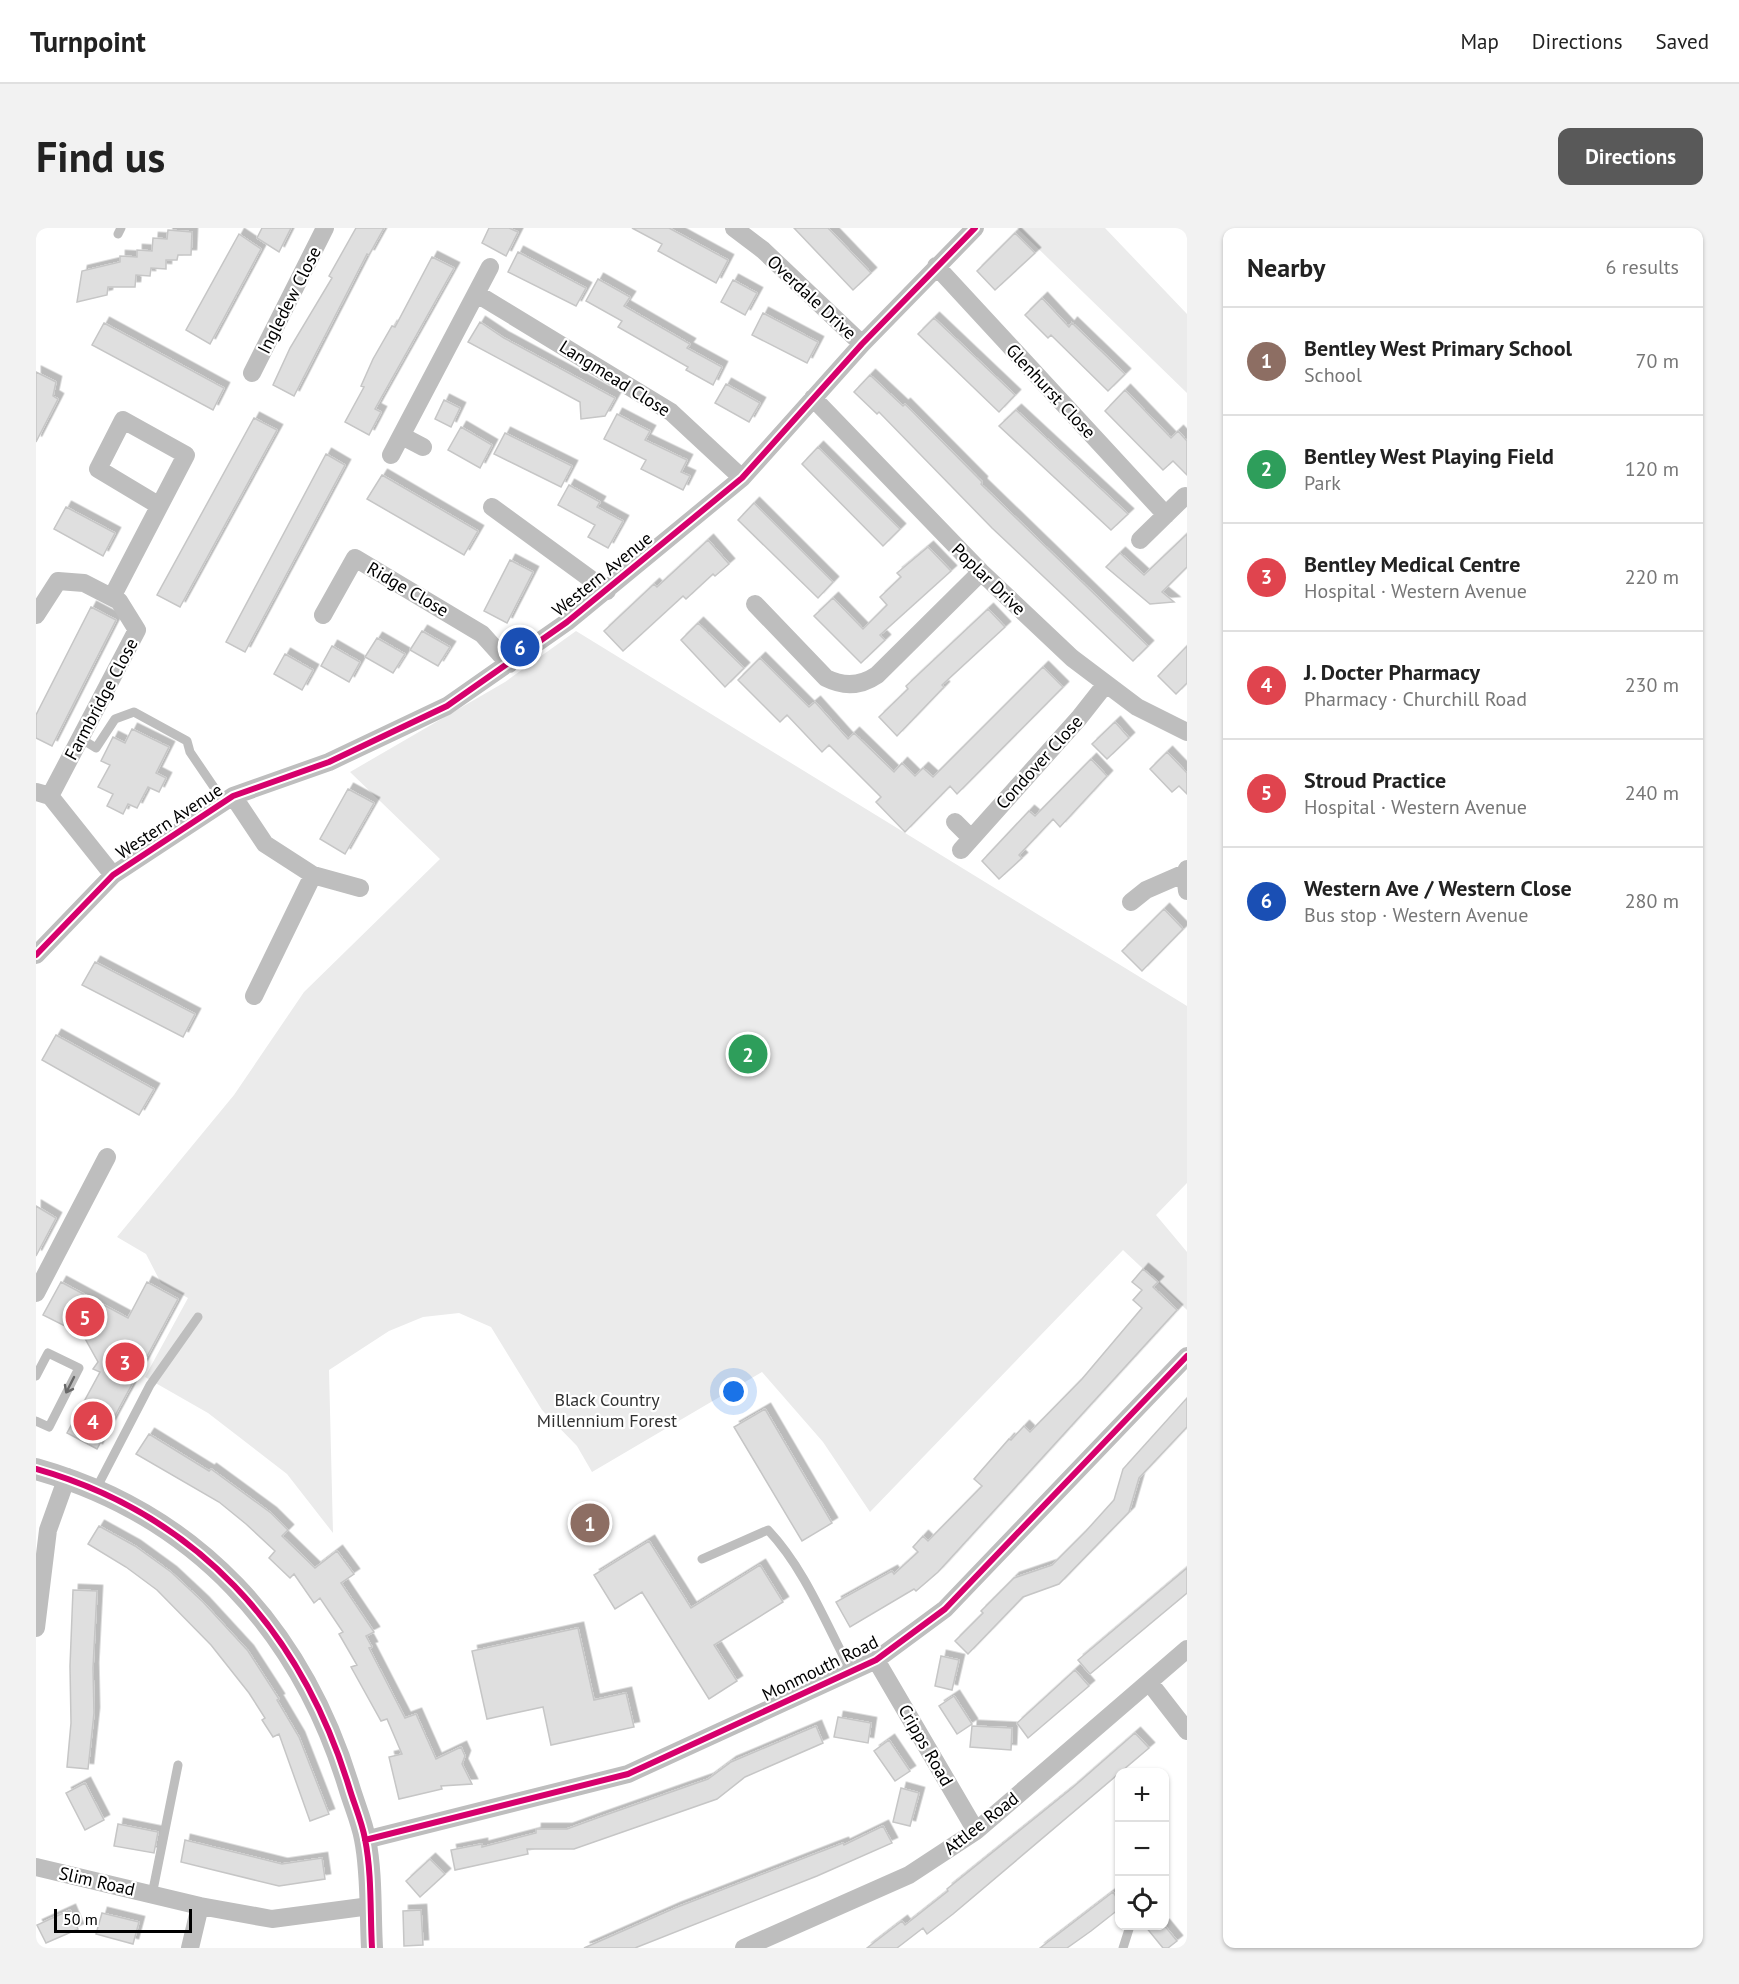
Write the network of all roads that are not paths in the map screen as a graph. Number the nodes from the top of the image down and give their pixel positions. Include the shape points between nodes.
1 (325, 228) edge
2 (734, 228) edge
3 (975, 228) edge
4 (936, 266) junction
5 (490, 267) dead end
6 (477, 294) junction
7 (862, 344) junction
8 (252, 373) dead end
9 (813, 398) junction
10 (402, 436) junction
11 (423, 447) dead end
12 (391, 455) dead end
13 (742, 478) junction
14 (1185, 496) dead end
15 (158, 505) junction
16 (492, 507) dead end
17 (1166, 516) junction
18 (1140, 540) dead end
19 (981, 572) junction
20 (607, 591) junction
21 (112, 597) junction
22 (755, 604) dead end
23 (36, 615) edge
24 (323, 615) dead end
25 (509, 664) junction
26 (1105, 685) junction
27 (1185, 728) edge
28 (80, 738) junction
29 (43, 794) edge
30 (229, 799) junction
31 (955, 822) dead end
32 (113, 875) junction
33 (314, 875) junction
34 (1186, 878) edge
35 (360, 888) dead end
36 (1131, 902) dead end
37 (36, 955) edge
38 (254, 996) dead end
39 (107, 1157) dead end
40 (36, 1293) edge
41 (198, 1317) dead end
42 (1187, 1356) edge
43 (36, 1376) edge
44 (36, 1421) edge
45 (36, 1469) edge
46 (67, 1477) junction
47 (95, 1491) junction
48 (42, 1530) edge
49 (702, 1559) dead end
50 (36, 1628) edge
51 (1187, 1649) edge
52 (876, 1660) junction
53 (851, 1671) junction
54 (1149, 1682) junction
55 (1187, 1731) edge
56 (178, 1765) dead end
57 (976, 1831) junction
58 (365, 1840) junction
59 (36, 1867) edge
60 (152, 1895) junction
61 (200, 1906) junction
62 (370, 1906) junction
63 (1129, 1930) edge
64 (190, 1948) edge
65 (372, 1948) edge
66 (744, 1948) edge
67 (1123, 1948) edge

1 - 8 street, Ingledew Close
2 - 7 street, Overdale Drive via 763,250
3 - 4 street, Western Avenue
4 - 7 street, Western Avenue
4 - 17 street, Glenhurst Close
5 - 6 street
6 - 10 street
6 - 13 street, Langmead Close via 671,412
7 - 9 street, Western Avenue
9 - 13 street, Western Avenue
9 - 19 street, Poplar Drive
10 - 11 street
10 - 12 street
13 - 20 street, Western Avenue
14 - 17 street
15 - 15 street via 186,455 123,420 98,469
15 - 21 street
16 - 20 street
17 - 18 street
19 - 22 street via 878,675 866,682 837,683 826,678
19 - 26 street, Poplar Drive
20 - 25 street, Western Avenue
21 - 23 street, Farmbridge Close via 84,583 57,581
21 - 28 street, Farmbridge Close via 119,601 137,630
24 - 25 street, Ridge Close via 355,558 482,634
25 - 30 street, Western Avenue via 437,711 329,762
26 - 27 street, Poplar Drive via 1137,707
26 - 31 street, Condover Close via 966,844
28 - 29 street, Farmbridge Close
28 - 30 lane via 96,748 115,719 134,712 187,741 190,752
29 - 32 street
30 - 32 street, Western Avenue
30 - 33 street via 265,844
32 - 37 street, Western Avenue
33 - 35 street
33 - 38 street
34 - 36 street via 1146,890
39 - 40 street
41 - 47 lane via 150,1385
42 - 52 street, Monmouth Road via 945,1609
43 -> 44 lane via 48,1353 78,1368 49,1427
45 - 46 street
46 - 47 street
46 - 48 street
47 - 58 street via 152,1518 227,1575 264,1618 301,1671 338,1750
48 - 50 street
49 - 53 lane via 768,1530 794,1564
51 - 54 street, Attlee Road
52 - 53 street, Monmouth Road
52 - 57 street, Cripps Road
53 - 58 street, Monmouth Road via 628,1774
54 - 55 street
54 - 57 street, Attlee Road
56 - 60 lane
57 - 66 street, Attlee Road via 909,1875
58 - 62 street
59 - 60 street, Slim Road
60 - 61 street, Slim Road
61 - 62 street, Slim Road via 272,1919
61 - 64 street
62 - 65 street
63 - 67 lane

